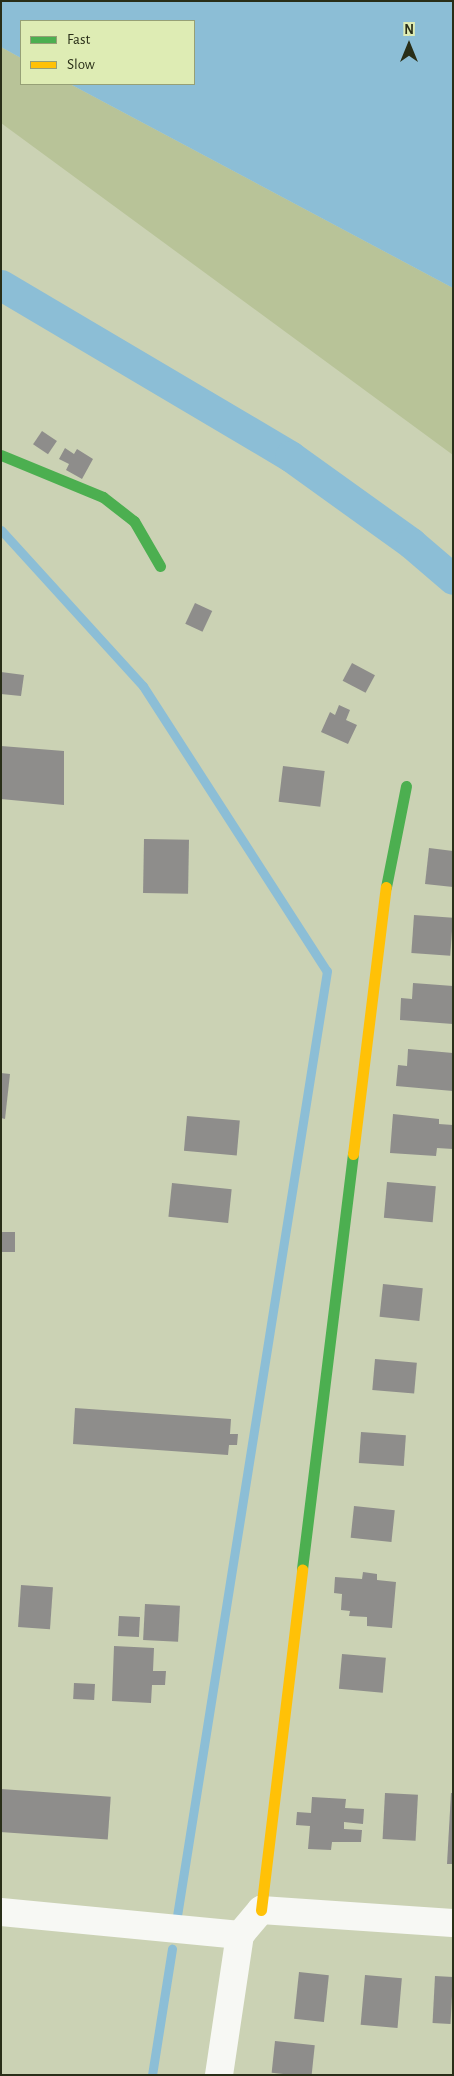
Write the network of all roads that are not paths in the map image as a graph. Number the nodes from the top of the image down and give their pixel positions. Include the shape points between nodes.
1 (1, 455) edge
2 (160, 566) dead end
3 (406, 786) dead end
4 (261, 1910) junction
5 (1, 1912) edge
6 (453, 1923) edge
7 (240, 1935) junction
8 (219, 2075) edge

1 - 2 street via 103,497 134,521
3 - 4 street via 384,898
4 - 6 street
4 - 7 street
5 - 7 street
7 - 8 street

